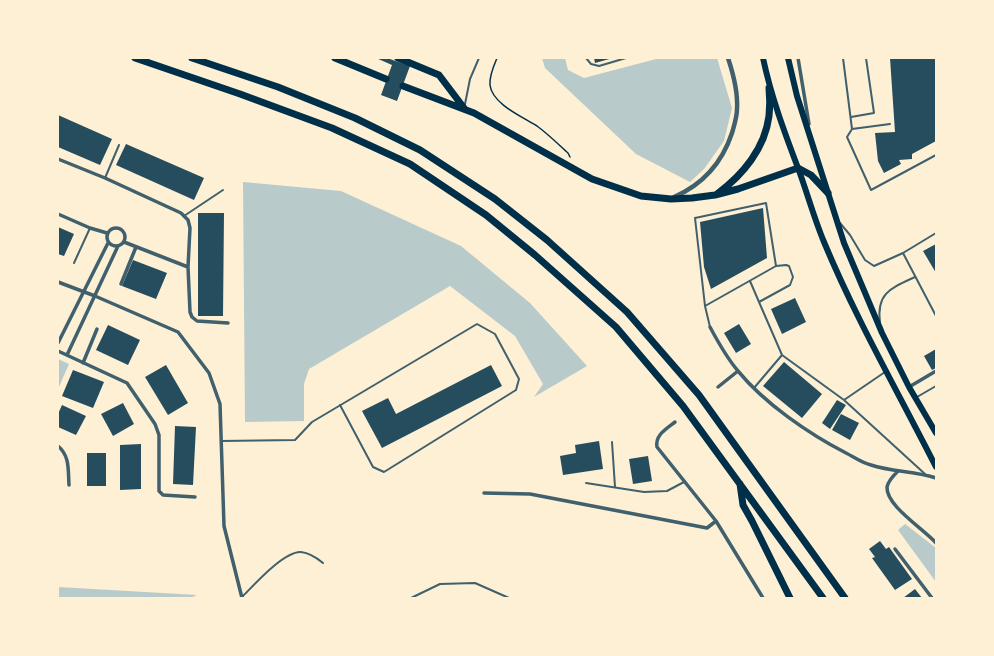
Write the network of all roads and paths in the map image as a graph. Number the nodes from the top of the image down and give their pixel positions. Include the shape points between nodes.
1 (135, 58) edge
2 (192, 58) edge
3 (335, 58) edge
4 (398, 58) edge
5 (479, 58) edge
6 (497, 58) edge
7 (586, 58) edge
8 (626, 58) edge
9 (728, 58) edge
10 (763, 58) edge
11 (788, 58) edge
12 (798, 58) edge
13 (843, 58) edge
14 (866, 58) edge
15 (386, 79) dead end
16 (403, 86) dead end
17 (770, 88) junction
18 (464, 108) junction
19 (851, 117) junction
20 (890, 124) dead end
21 (852, 129) junction
22 (811, 140) junction
23 (120, 145) dead end
24 (936, 155) edge
25 (58, 159) edge
26 (572, 160) dead end
27 (798, 168) junction
28 (105, 178) junction
29 (222, 190) dead end
30 (828, 193) junction
31 (715, 195) junction
32 (671, 199) junction
33 (58, 214) edge
34 (184, 216) junction
35 (836, 220) junction
36 (90, 228) junction
37 (936, 233) edge
38 (107, 234) junction
39 (124, 242) junction
40 (108, 243) junction
41 (118, 246) junction
42 (136, 247) junction
43 (902, 253) junction
44 (74, 263) dead end
45 (776, 266) junction
46 (188, 267) junction
47 (915, 277) junction
48 (750, 281) junction
49 (58, 282) edge
50 (121, 284) dead end
51 (83, 292) junction
52 (95, 296) junction
53 (759, 302) junction
54 (705, 306) junction
55 (936, 316) edge
56 (228, 323) dead end
57 (710, 327) joint
58 (97, 329) dead end
59 (882, 333) junction
60 (58, 343) edge
61 (58, 351) edge
62 (67, 355) junction
63 (782, 355) junction
64 (83, 363) junction
65 (738, 371) junction
66 (936, 371) edge
67 (885, 372) junction
68 (718, 387) dead end
69 (909, 387) junction
70 (936, 387) edge
71 (754, 388) junction
72 (916, 397) junction
73 (844, 400) junction
74 (340, 405) junction
75 (675, 422) dead end
76 (936, 433) edge
77 (221, 442) junction
78 (612, 442) dead end
79 (58, 446) edge
80 (936, 467) edge
81 (898, 471) junction
82 (925, 474) junction
83 (936, 478) edge
84 (685, 481) junction
85 (586, 483) dead end
86 (740, 483) junction
87 (69, 485) dead end
88 (615, 487) junction
89 (484, 493) dead end
90 (195, 497) dead end
91 (716, 521) junction
92 (936, 543) edge
93 (895, 550) dead end
94 (323, 563) dead end
95 (242, 598) edge
96 (411, 598) edge
97 (509, 598) edge
98 (763, 598) edge
99 (790, 598) edge
100 (823, 598) edge
101 (845, 598) edge
102 (932, 598) edge

1 - 86 highway via 332,128 410,164 486,215 616,327 683,406
2 - 101 highway via 278,86 355,118 420,150 495,199 547,240 627,312 699,395
3 - 15 highway
4 - 18 highway via 439,75
5 - 18 lane via 470,79
6 - 26 path via 490,84 496,98 518,116 538,127 568,153
7 - 8 lane via 590,64 599,66
9 - 32 street via 737,109 725,152 702,180
10 - 17 main road
11 - 22 main road
12 - 22 street
13 - 19 lane
14 - 19 lane via 874,113
16 - 18 highway
17 - 27 main road
17 - 31 highway via 769,118 759,148 737,176
18 - 32 highway via 592,179 641,196
19 - 21 lane
20 - 21 lane
21 - 24 lane via 847,137 871,190
22 - 30 main road
23 - 28 lane
25 - 28 street
27 - 30 highway via 811,175
27 - 31 highway
27 - 67 main road via 824,241
28 - 34 street
29 - 34 lane
30 - 35 main road
31 - 32 highway
33 - 36 street
34 - 46 street via 190,228
35 - 43 lane via 850,235 865,260 874,266
35 - 59 main road
36 - 38 street
36 - 44 lane
37 - 43 lane
38 - 39 street via 111,229 120,229 124,233
38 - 40 street
39 - 41 street
39 - 42 street
40 - 41 street
40 - 51 street
41 - 52 street
42 - 46 street
42 - 50 street
43 - 47 lane
45 - 48 lane
45 - 53 lane via 789,266 793,277 790,285
45 - 54 lane via 766,202 695,218
46 - 56 street via 192,317 197,321
47 - 55 lane
47 - 59 lane via 892,288 884,296 879,311
48 - 53 lane
48 - 54 lane
49 - 51 street
51 - 52 street
51 - 60 street
52 - 62 street
52 - 77 street via 178,332 209,373 220,404
53 - 63 lane
54 - 57 lane
57 - 65 street
58 - 64 street
59 - 69 main road
61 - 62 street
62 - 64 street
63 - 71 lane
63 - 73 lane
64 - 90 street via 127,383 154,424 158,435 159,491 163,495
65 - 68 street
65 - 71 street
66 - 69 street
67 - 73 lane
67 - 80 main road
69 - 72 main road
70 - 72 lane
71 - 81 street via 784,414 825,442 870,465
72 - 76 main road
73 - 82 lane
74 - 74 lane via 477,324 495,334 519,379 516,390 384,472 373,467
74 - 77 lane via 312,422 295,440
75 - 84 street via 658,436 656,443
77 - 95 street via 224,526
78 - 88 lane
79 - 87 street via 64,450 67,458
81 - 82 street
81 - 92 street via 887,487 891,498 897,509
82 - 83 street
84 - 88 lane via 667,491 644,492
84 - 91 street
85 - 88 lane
86 - 99 highway via 743,505
86 - 100 highway
89 - 91 street via 530,494 707,528
91 - 98 street
93 - 102 street
94 - 95 lane via 314,556 300,552 283,558
96 - 97 lane via 440,584 475,583

